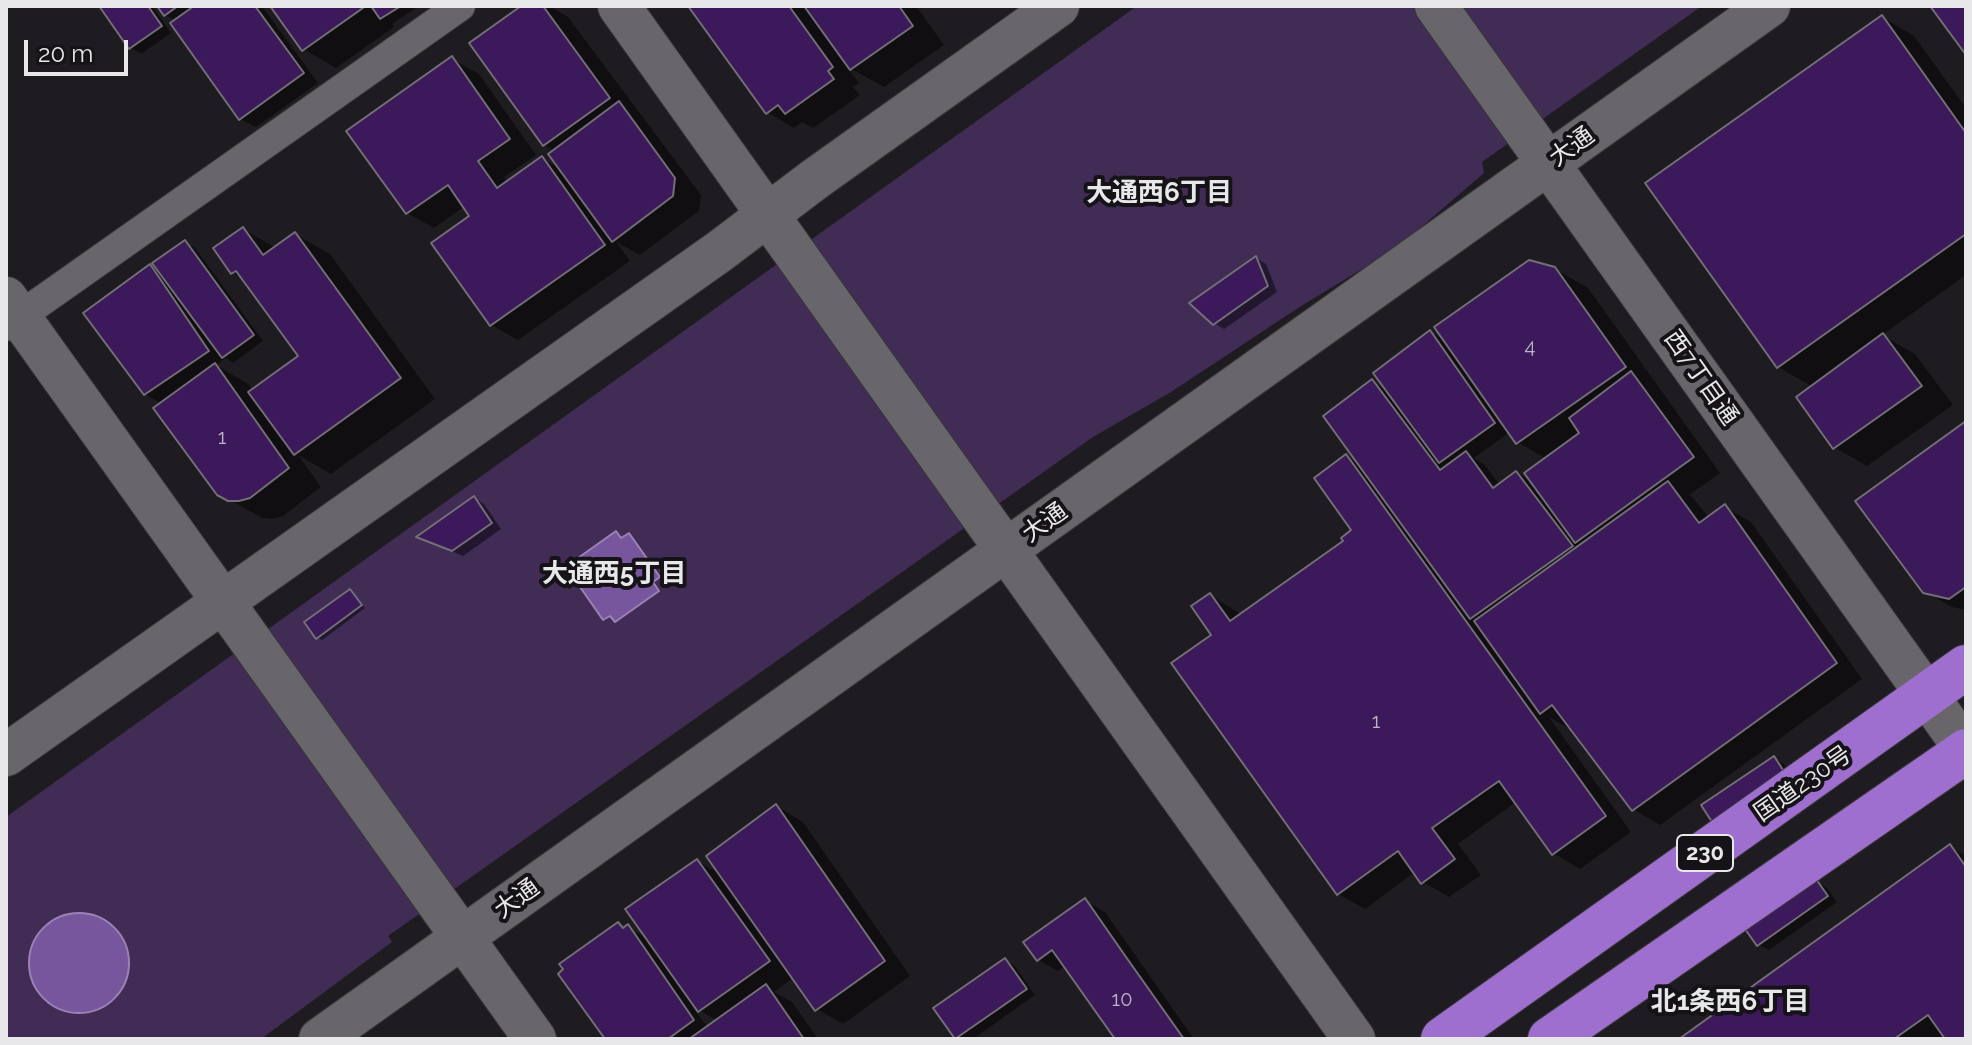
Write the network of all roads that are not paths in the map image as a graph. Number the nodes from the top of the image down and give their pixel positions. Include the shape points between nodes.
1 (460, 6) edge
2 (619, 6) edge
3 (1058, 6) edge
4 (1436, 6) edge
5 (1769, 6) edge
6 (1549, 164) junction
7 (767, 215) junction
8 (10, 314) edge
9 (1007, 551) junction
10 (223, 603) junction
11 (1966, 667) edge
12 (1927, 696) junction
13 (1966, 751) edge
14 (6, 755) edge
15 (463, 939) junction
16 (320, 1039) edge
17 (535, 1039) edge
18 (1354, 1039) edge
19 (1443, 1039) edge
20 (1550, 1039) edge

1 - 8 street
2 - 7 street
3 - 7 street
4 - 6 street, 西7丁目通
5 - 6 street, 大通
6 - 9 street, 大通
6 - 12 street, 西7丁目通
7 - 9 street
7 - 10 street
8 - 10 street
9 - 15 street, 大通
9 - 18 street
10 - 14 street
10 - 15 street
11 - 12 highway, 国道230号 / 230
12 - 13 street, 西7丁目通
12 - 19 highway, 国道230号 / 230
13 - 20 highway, 230
15 - 16 street, 大通
15 - 17 street

